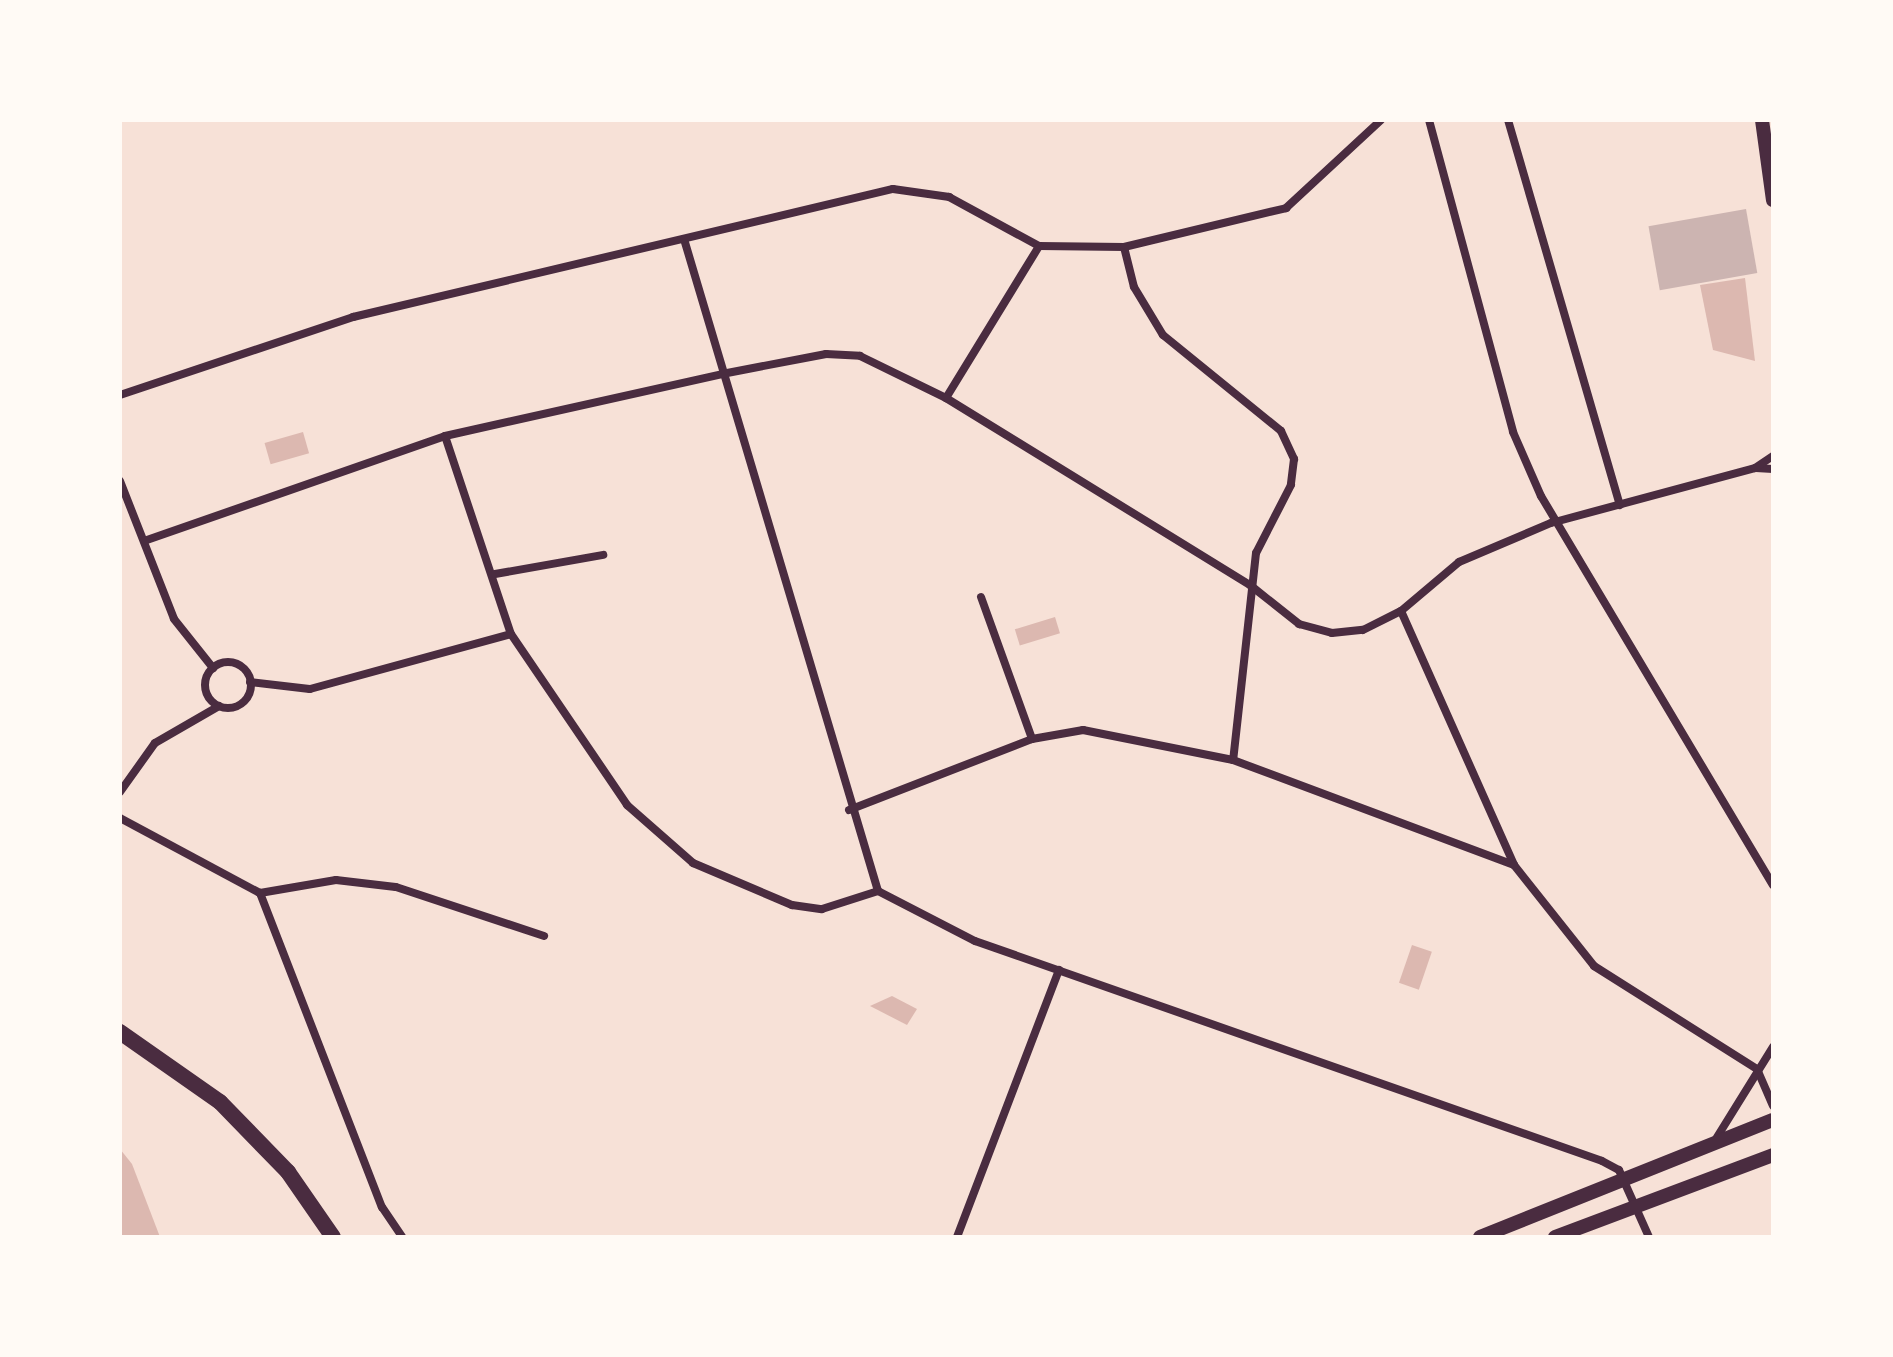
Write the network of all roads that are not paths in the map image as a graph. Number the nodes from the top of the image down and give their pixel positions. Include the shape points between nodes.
1 (1381, 120) edge
2 (1429, 120) edge
3 (1508, 120) edge
4 (1762, 120) edge
5 (1773, 200) edge
6 (684, 239) junction
7 (1039, 246) junction
8 (1124, 247) junction
9 (722, 374) junction
10 (120, 395) edge
11 (946, 398) junction
12 (445, 436) junction
13 (1773, 456) edge
14 (1755, 468) junction
15 (1773, 469) edge
16 (120, 481) edge
17 (1620, 505) junction
18 (1554, 522) junction
19 (144, 541) junction
20 (603, 555) dead end
21 (495, 574) junction
22 (1250, 585) junction
23 (981, 597) dead end
24 (1401, 611) junction
25 (511, 634) junction
26 (213, 668) junction
27 (250, 682) junction
28 (219, 706) junction
29 (1032, 739) junction
30 (1233, 760) junction
31 (120, 792) edge
32 (849, 810) junction
33 (120, 818) edge
34 (1514, 865) junction
35 (1773, 885) edge
36 (878, 891) junction
37 (260, 893) junction
38 (544, 936) dead end
39 (1059, 970) junction
40 (120, 1032) edge
41 (1773, 1047) edge
42 (1757, 1069) junction
43 (1773, 1106) edge
44 (1773, 1120) edge
45 (1711, 1148) junction
46 (1773, 1155) edge
47 (1626, 1181) junction
48 (1637, 1206) junction
49 (333, 1237) edge
50 (402, 1237) edge
51 (957, 1237) edge
52 (1480, 1237) edge
53 (1555, 1237) edge
54 (1649, 1237) edge

1 - 8 street via 1286,208
2 - 18 street via 1513,432
3 - 17 street
4 - 5 street
6 - 7 street via 893,189 949,197
6 - 9 street
6 - 10 street via 353,317
7 - 8 street
7 - 11 street
8 - 22 street via 1134,287 1163,335 1281,431 1294,459 1291,485 1256,553
9 - 11 street via 826,354 860,356
9 - 12 street
9 - 32 street
11 - 22 street
12 - 19 street
12 - 21 street
13 - 14 street
14 - 15 street
14 - 17 street
16 - 19 street
17 - 18 street
18 - 24 street via 1459,562
18 - 35 street
19 - 26 street via 174,619
20 - 21 street
21 - 25 street
22 - 24 street via 1299,624 1332,633 1363,630
22 - 30 street
23 - 29 street
24 - 34 street
25 - 27 street via 310,689
25 - 36 street via 627,805 693,863 792,905 822,909
26 - 27 street via 233,663
26 - 28 street via 205,688
27 - 28 street via 239,706
28 - 31 street via 155,743
29 - 30 street via 1083,730
29 - 32 street
30 - 34 street
32 - 36 street
33 - 37 street
34 - 42 street via 1594,966
36 - 39 street via 975,941
37 - 38 street via 336,880 396,887
37 - 50 street via 382,1207
39 - 47 street via 1602,1161
39 - 51 street
40 - 49 main road via 220,1102 288,1172
41 - 42 street
42 - 43 street
42 - 45 street
44 - 45 street
45 - 47 street
46 - 48 street
47 - 48 street
47 - 52 street
48 - 53 street
48 - 54 street

